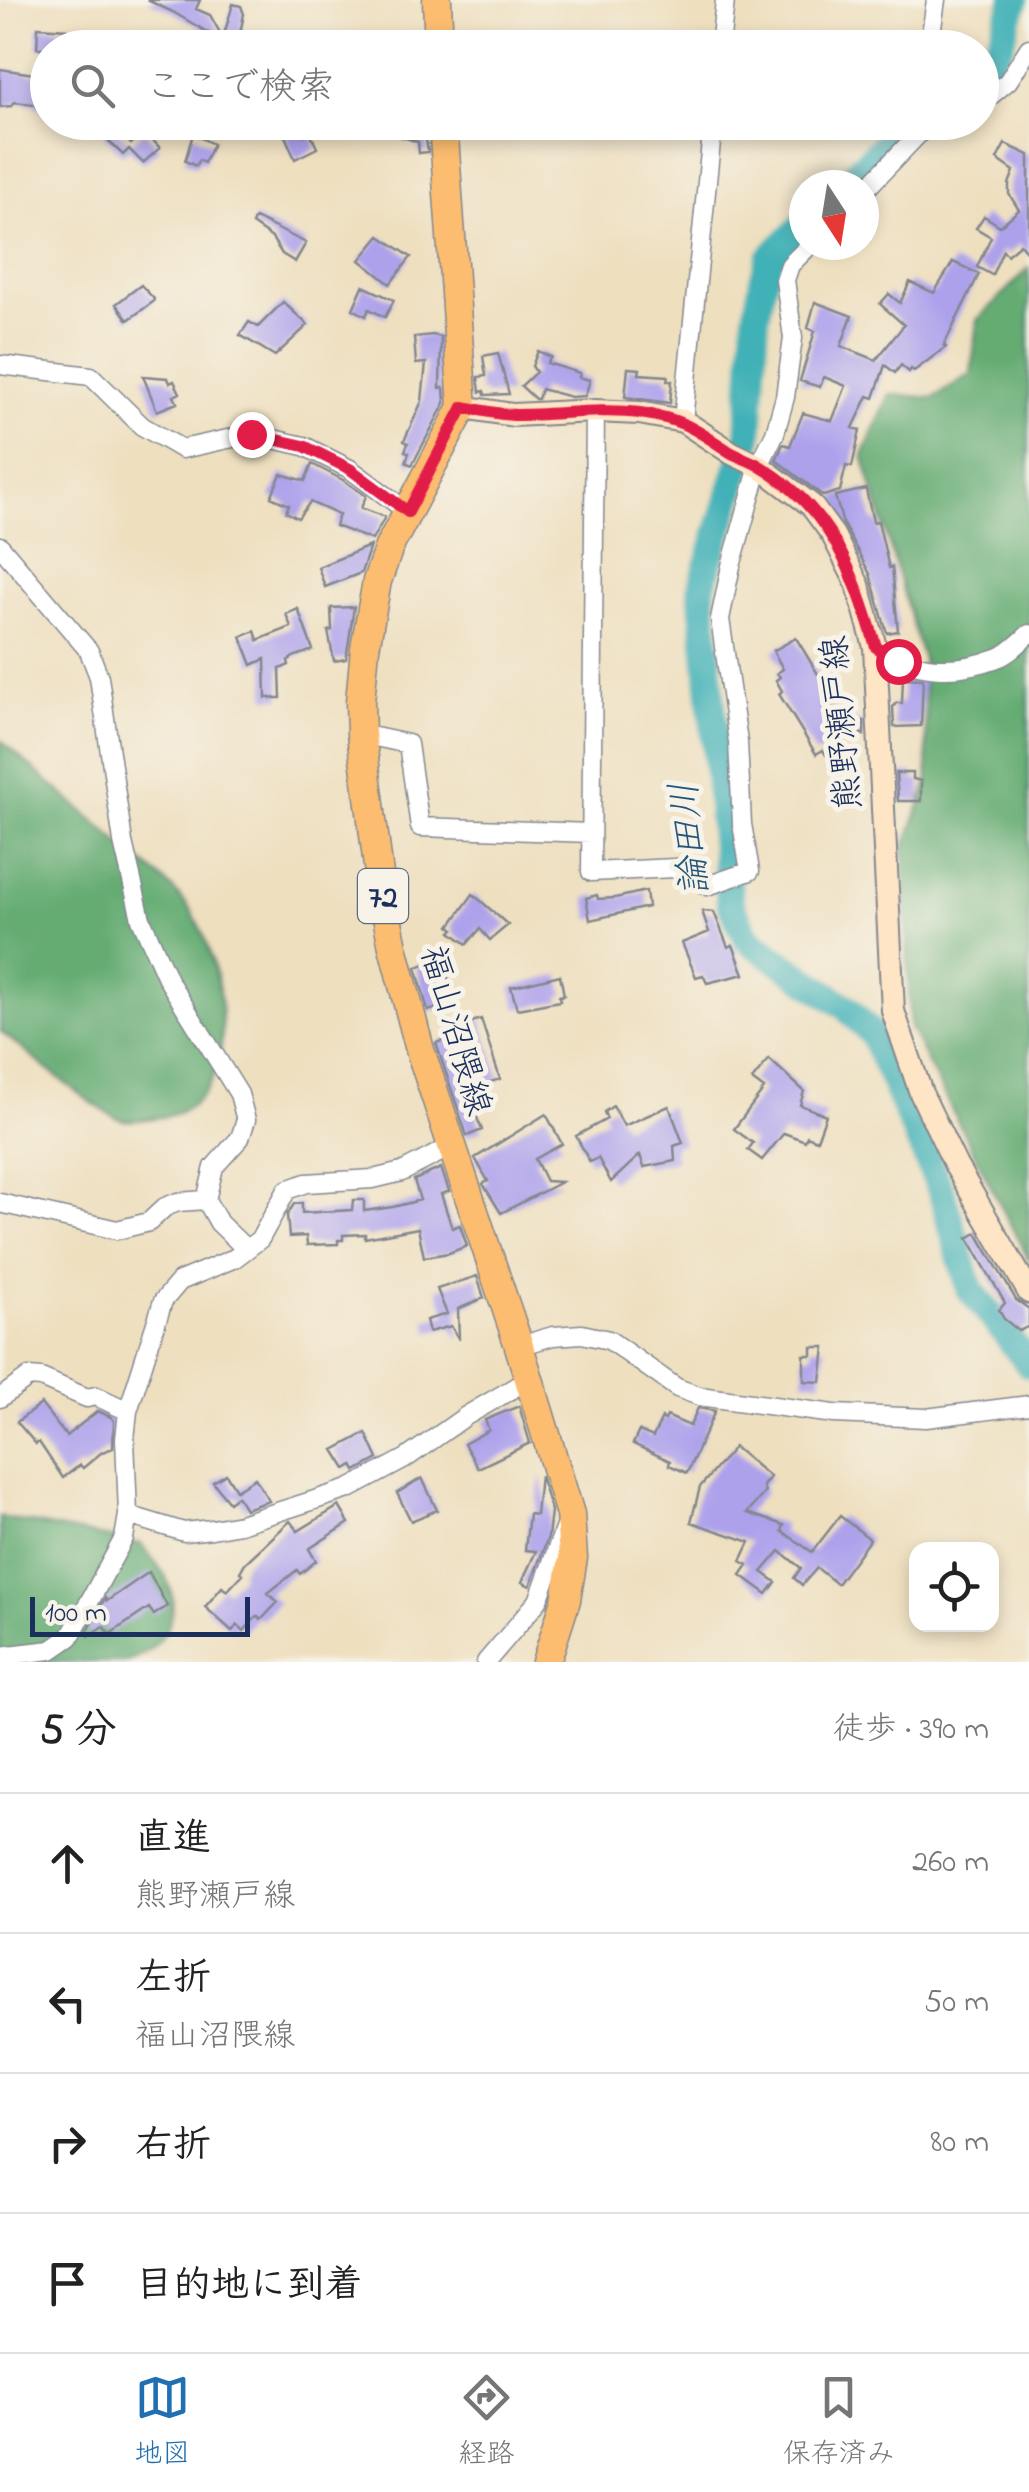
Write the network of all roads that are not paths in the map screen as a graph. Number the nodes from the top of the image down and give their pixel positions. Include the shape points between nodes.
1 (438, 0) edge
2 (725, 0) edge
3 (936, 0) edge
4 (439, 30) edge
5 (722, 30) edge
6 (931, 30) edge
7 (1029, 48) edge
8 (999, 88) edge
9 (444, 140) edge
10 (710, 140) edge
11 (913, 140) edge
12 (879, 175) edge
13 (795, 260) edge
14 (0, 365) edge
15 (463, 407) junction
16 (595, 411) junction
17 (683, 422) junction
18 (760, 466) junction
19 (408, 512) junction
20 (0, 546) edge
21 (1029, 634) edge
22 (876, 647) junction
23 (361, 734) junction
24 (591, 833) junction
25 (452, 1146) junction
26 (206, 1200) junction
27 (0, 1202) edge
28 (246, 1249) junction
29 (1029, 1292) edge
30 (519, 1346) junction
31 (529, 1379) junction
32 (0, 1398) edge
33 (1029, 1405) edge
34 (128, 1411) junction
35 (570, 1514) junction
36 (128, 1516) junction
37 (0, 1656) edge
38 (486, 1662) edge
39 (546, 1662) edge

1 - 4 main road
2 - 5 street
3 - 6 street
7 - 8 street
9 - 15 main road
10 - 17 street
11 - 12 street
13 - 18 street via 785,280 793,338 785,397
14 - 19 street via 91,376 142,426 182,448 251,434 304,446 350,469
15 - 16 main road, 熊野瀬戸線 via 513,415
15 - 19 main road, 福山沼隈線 / 72
16 - 17 main road, 熊野瀬戸線
16 - 24 street
17 - 18 main road, 熊野瀬戸線
18 - 22 main road, 熊野瀬戸線 via 810,505 833,535 858,585
18 - 24 street via 720,619 750,871 707,886 696,866 591,872
19 - 23 main road, 福山沼隈線 / 72 via 377,582 365,648
20 - 26 street via 89,652 140,919 168,980 239,1094 246,1120 214,1168
21 - 22 street via 1001,658 957,667 924,668
22 - 29 main road, 熊野瀬戸線 via 893,1010 956,1166
23 - 24 street via 408,744 420,827
23 - 25 main road, 福山沼隈線 / 72 via 393,947
25 - 28 street via 402,1172 288,1190 260,1240
25 - 30 main road, 福山沼隈線 / 72
26 - 27 street via 178,1202 149,1222 117,1230
26 - 28 street via 219,1224
28 - 34 street via 180,1282 163,1301
30 - 31 main road, 福山沼隈線 / 72
30 - 33 street via 582,1334 609,1340 699,1396 834,1414 926,1418
31 - 35 main road, 福山沼隈線 / 72
31 - 36 street via 349,1489 212,1530 184,1532
32 - 34 street via 29,1377 40,1378
34 - 36 street
35 - 38 street via 538,1601
35 - 39 main road, 福山沼隈線 / 72 via 573,1558
36 - 37 street via 124,1538 70,1637 51,1650

